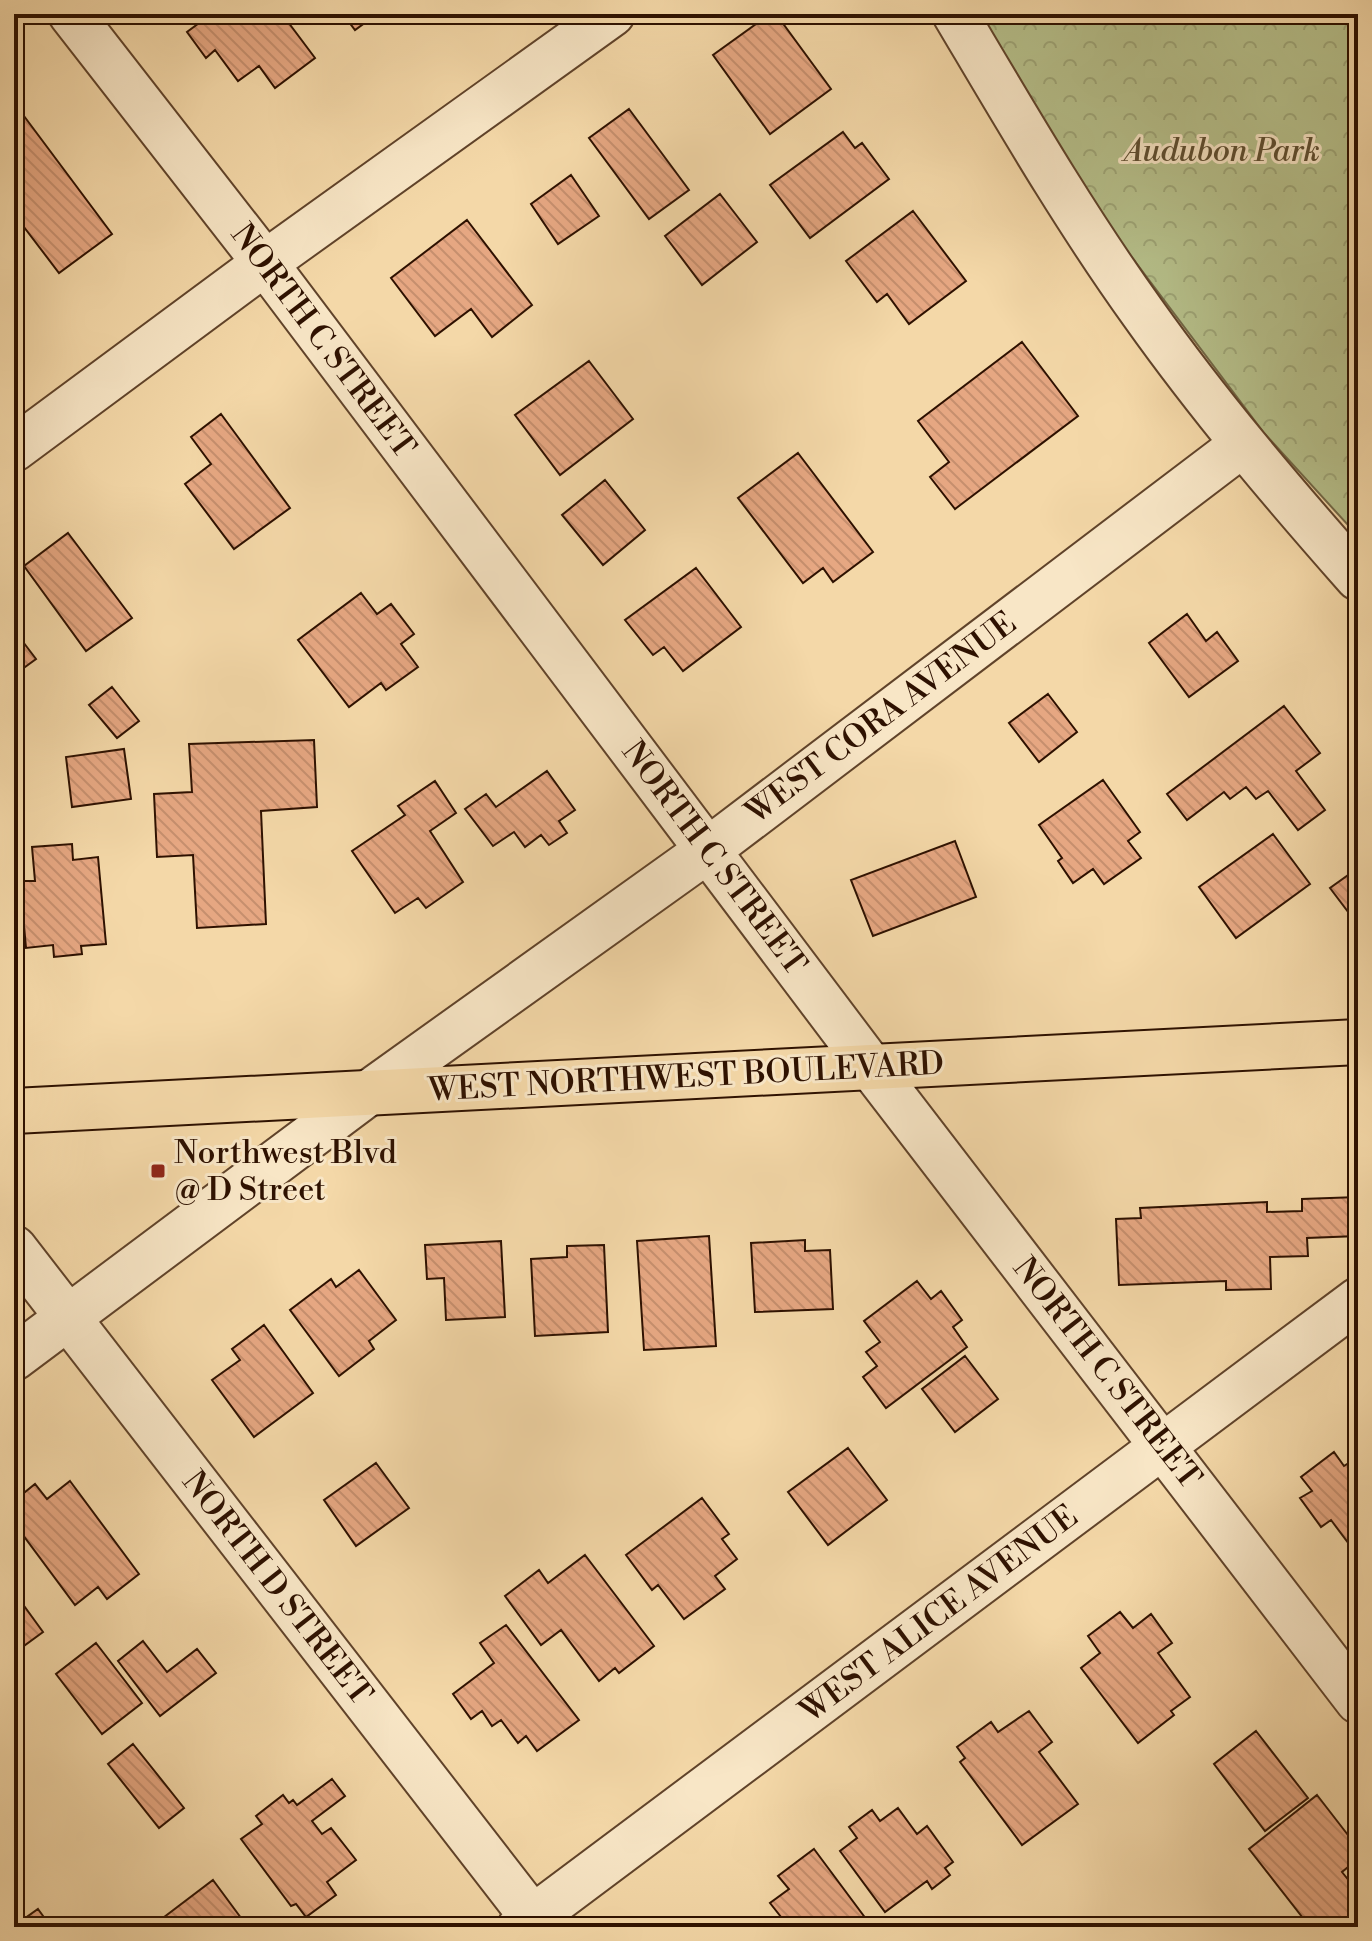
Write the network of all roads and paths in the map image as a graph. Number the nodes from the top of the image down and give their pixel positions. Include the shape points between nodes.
1 (71, 14) edge
2 (612, 14) edge
3 (955, 14) edge
4 (265, 263) junction
5 (1243, 444) junction
6 (14, 449) edge
7 (1358, 578) edge
8 (708, 850) junction
9 (1358, 1042) edge
10 (871, 1067) junction
11 (367, 1094) junction
12 (14, 1111) edge
13 (14, 1248) edge
14 (1358, 1300) edge
15 (67, 1319) junction
16 (14, 1358) edge
17 (1164, 1446) junction
18 (1358, 1701) edge
19 (531, 1924) edge

1 - 4 street, NORTH C STREET
2 - 4 street
3 - 5 street via 1050,175 1126,288
4 - 6 street
4 - 8 street, NORTH C STREET
5 - 7 street
5 - 8 street, WEST CORA AVENUE
8 - 10 street, NORTH C STREET
8 - 11 street, WEST CORA AVENUE
9 - 10 main road, WEST NORTHWEST BOULEVARD
10 - 11 main road, WEST NORTHWEST BOULEVARD
10 - 17 street, NORTH C STREET
11 - 12 main road, WEST NORTHWEST BOULEVARD
11 - 15 street, WEST CORA AVENUE
13 - 15 street, NORTH D STREET
14 - 17 street, WEST ALICE AVENUE
15 - 16 street, WEST CORA AVENUE
15 - 19 street, NORTH D STREET
17 - 18 street, NORTH C STREET
17 - 19 street, WEST ALICE AVENUE

